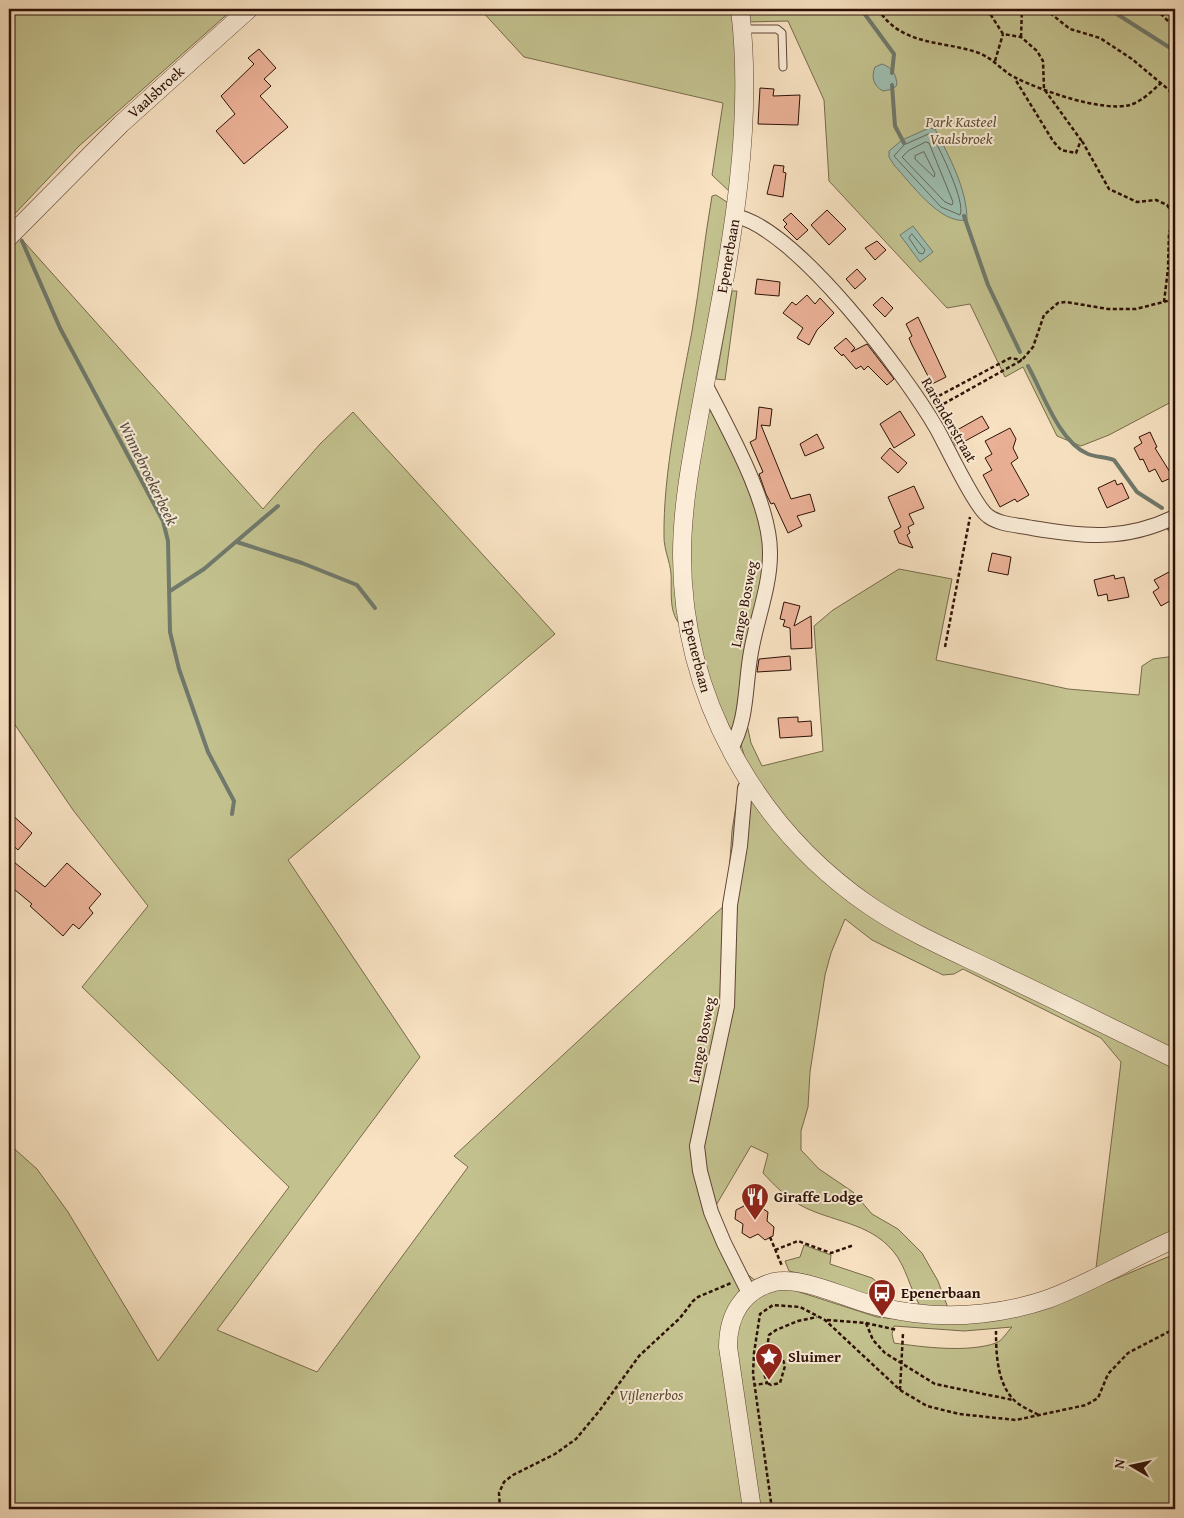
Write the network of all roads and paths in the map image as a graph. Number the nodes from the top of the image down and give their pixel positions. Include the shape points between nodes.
1 (249, 9) edge
2 (740, 9) edge
3 (878, 9) edge
4 (987, 9) edge
5 (1022, 9) edge
6 (1045, 9) edge
7 (1156, 9) edge
8 (1175, 28) edge
9 (742, 29) junction
10 (1003, 34) junction
11 (1021, 37) junction
12 (995, 62) junction
13 (783, 66) dead end
14 (1014, 78) junction
15 (1161, 83) junction
16 (1175, 88) edge
17 (1044, 89) junction
18 (1168, 90) junction
19 (1175, 99) edge
20 (1081, 140) junction
21 (735, 216) junction
22 (9, 237) edge
23 (1175, 263) edge
24 (1168, 269) junction
25 (1175, 299) edge
26 (1164, 302) junction
27 (1022, 360) junction
28 (705, 384) junction
29 (926, 409) junction
30 (975, 498) junction
31 (1175, 517) edge
32 (945, 647) dead end
33 (730, 750) junction
34 (750, 784) junction
35 (1175, 1059) edge
36 (770, 1237) dead end
37 (1175, 1239) edge
38 (854, 1245) dead end
39 (775, 1250) junction
40 (787, 1281) junction
41 (746, 1287) junction
42 (818, 1317) junction
43 (825, 1320) junction
44 (866, 1323) junction
45 (897, 1330) dead end
46 (996, 1331) dead end
47 (1175, 1332) edge
48 (903, 1333) dead end
49 (767, 1351) junction
50 (754, 1353) junction
51 (766, 1355) junction
52 (901, 1362) junction
53 (767, 1383) junction
54 (755, 1385) junction
55 (900, 1390) junction
56 (1014, 1400) junction
57 (1040, 1416) junction
58 (500, 1509) edge
59 (752, 1509) edge
60 (772, 1509) edge

1 - 22 street, Vaalsbroek via 128,118
2 - 9 street, Epenerbaan
3 - 12 path via 885,19 920,41 978,53
4 - 10 path
5 - 11 path
6 - 15 path via 1070,29 1100,38
7 - 8 path
9 - 13 lane via 777,29 782,33
9 - 21 street, Epenerbaan via 744,137
10 - 11 path
10 - 12 path
11 - 17 path via 1037,51 1043,62
12 - 14 path
14 - 17 path
14 - 20 path via 1061,150 1076,153
15 - 17 path via 1131,105 1107,106
15 - 18 path
16 - 18 path
17 - 20 path
18 - 19 path
20 - 24 path via 1109,188 1137,202 1156,200 1167,205 1174,215 1168,234
21 - 28 street, Epenerbaan
21 - 29 street, Rarenderstraat via 770,232 812,269 889,358
23 - 24 path
24 - 26 path
25 - 26 path
26 - 27 path via 1136,309 1058,303 1044,315 1033,347
27 - 29 path
27 - 29 path via 1004,360
28 - 33 street, Epenerbaan via 685,506 684,582 698,672
28 - 33 street, Lange Bosweg via 728,427 761,507 770,544 767,584 751,651 743,719
29 - 30 street, Rarenderstraat
30 - 31 street, Rarenderstraat via 982,511 1002,523 1083,536 1129,533
30 - 32 path
33 - 34 street, Epenerbaan
34 - 35 street, Epenerbaan via 798,845 836,881 871,907 932,941
34 - 41 street, Lange Bosweg via 745,788 743,797 740,846 730,905 727,1006 697,1146 702,1182 712,1212
36 - 39 path
37 - 40 street via 1049,1298 980,1313 910,1312 871,1305
38 - 39 path via 831,1253 798,1241
39 - 40 path
40 - 41 street
41 - 58 path via 698,1296 680,1318 639,1356 576,1439 504,1482 499,1493
41 - 59 street via 730,1322 728,1347
42 - 43 path
42 - 49 path via 776,1330 769,1335
42 - 50 path via 800,1307 773,1304 760,1314
43 - 44 path
43 - 55 path
44 - 45 path
44 - 52 path via 873,1340 885,1353
46 - 56 path via 1000,1372
47 - 57 path via 1170,1331 1128,1353 1108,1374 1098,1398 1086,1405
48 - 52 path
49 - 51 path
49 - 53 path via 782,1357 785,1366 780,1383
50 - 51 path
50 - 54 path
51 - 53 path via 763,1370
52 - 55 path
52 - 56 path via 935,1384
53 - 54 path
54 - 60 path
55 - 57 path via 927,1406 959,1414 1016,1420
56 - 57 path

